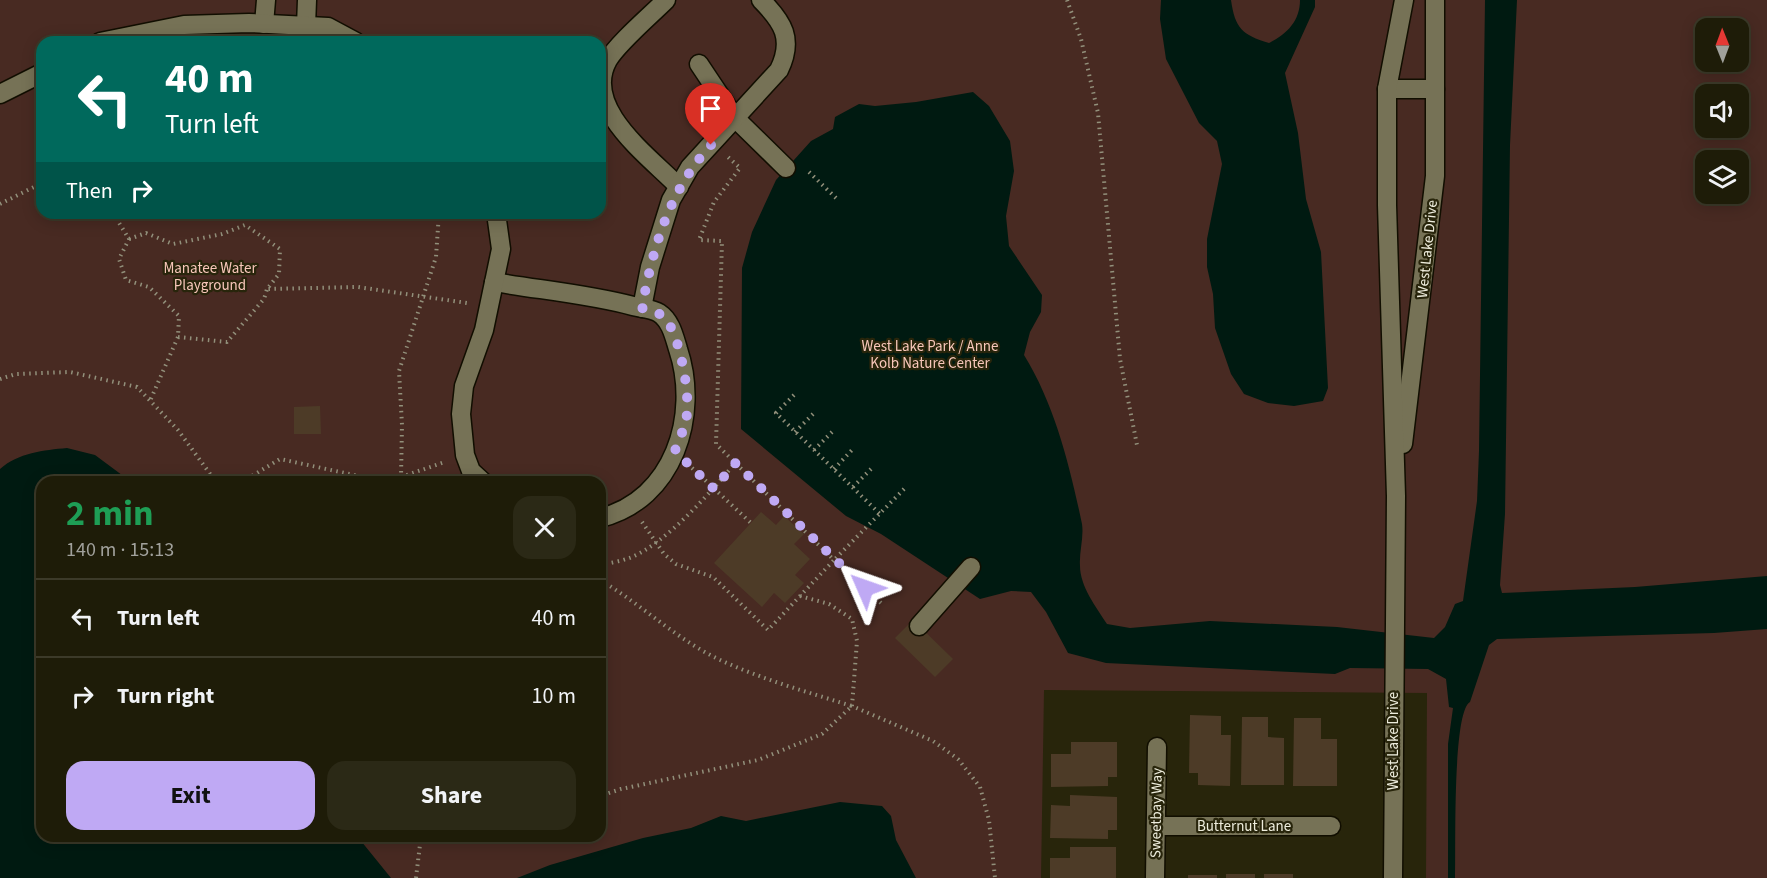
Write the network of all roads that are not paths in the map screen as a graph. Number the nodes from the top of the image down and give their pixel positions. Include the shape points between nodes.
1 (266, 0) edge
2 (307, 0) edge
3 (666, 0) edge
4 (760, 0) edge
5 (1404, 0) edge
6 (1435, 0) edge
7 (264, 24) junction
8 (306, 26) junction
9 (129, 36) edge
10 (345, 36) edge
11 (699, 64) dead end
12 (606, 65) edge
13 (36, 76) edge
14 (1388, 89) junction
15 (1435, 89) junction
16 (0, 94) edge
17 (606, 108) edge
18 (741, 123) junction
19 (786, 168) dead end
20 (679, 188) junction
21 (497, 219) edge
22 (494, 282) junction
23 (642, 308) junction
24 (476, 476) edge
25 (1396, 496) junction
26 (606, 516) edge
27 (971, 567) dead end
28 (919, 626) dead end
29 (1157, 747) dead end
30 (1156, 826) junction
31 (1331, 826) dead end
32 (1155, 878) edge
33 (1393, 878) edge

1 - 7 street
2 - 8 street
3 - 12 street
4 - 18 street via 779,18 787,55
5 - 14 street, West Lake Drive
6 - 15 street, West Lake Drive
7 - 8 street
7 - 9 street via 184,25
8 - 10 street via 328,27
11 - 18 street
13 - 16 street
14 - 15 street
14 - 25 street, West Lake Drive via 1387,205
15 - 25 street, West Lake Drive via 1435,176 1430,231
17 - 20 street via 612,119
18 - 19 street
18 - 20 street via 690,167
20 - 23 street via 671,200 650,267
21 - 22 street via 501,249
22 - 23 street
22 - 24 street via 484,330 464,386 461,414 465,455
23 - 26 street via 658,312 669,323 686,387 686,419 671,462 651,489 631,506
25 - 33 street, West Lake Drive
27 - 28 street
29 - 30 street, Sweetbay Way
30 - 31 street, Butternut Lane
30 - 32 street, Sweetbay Way

